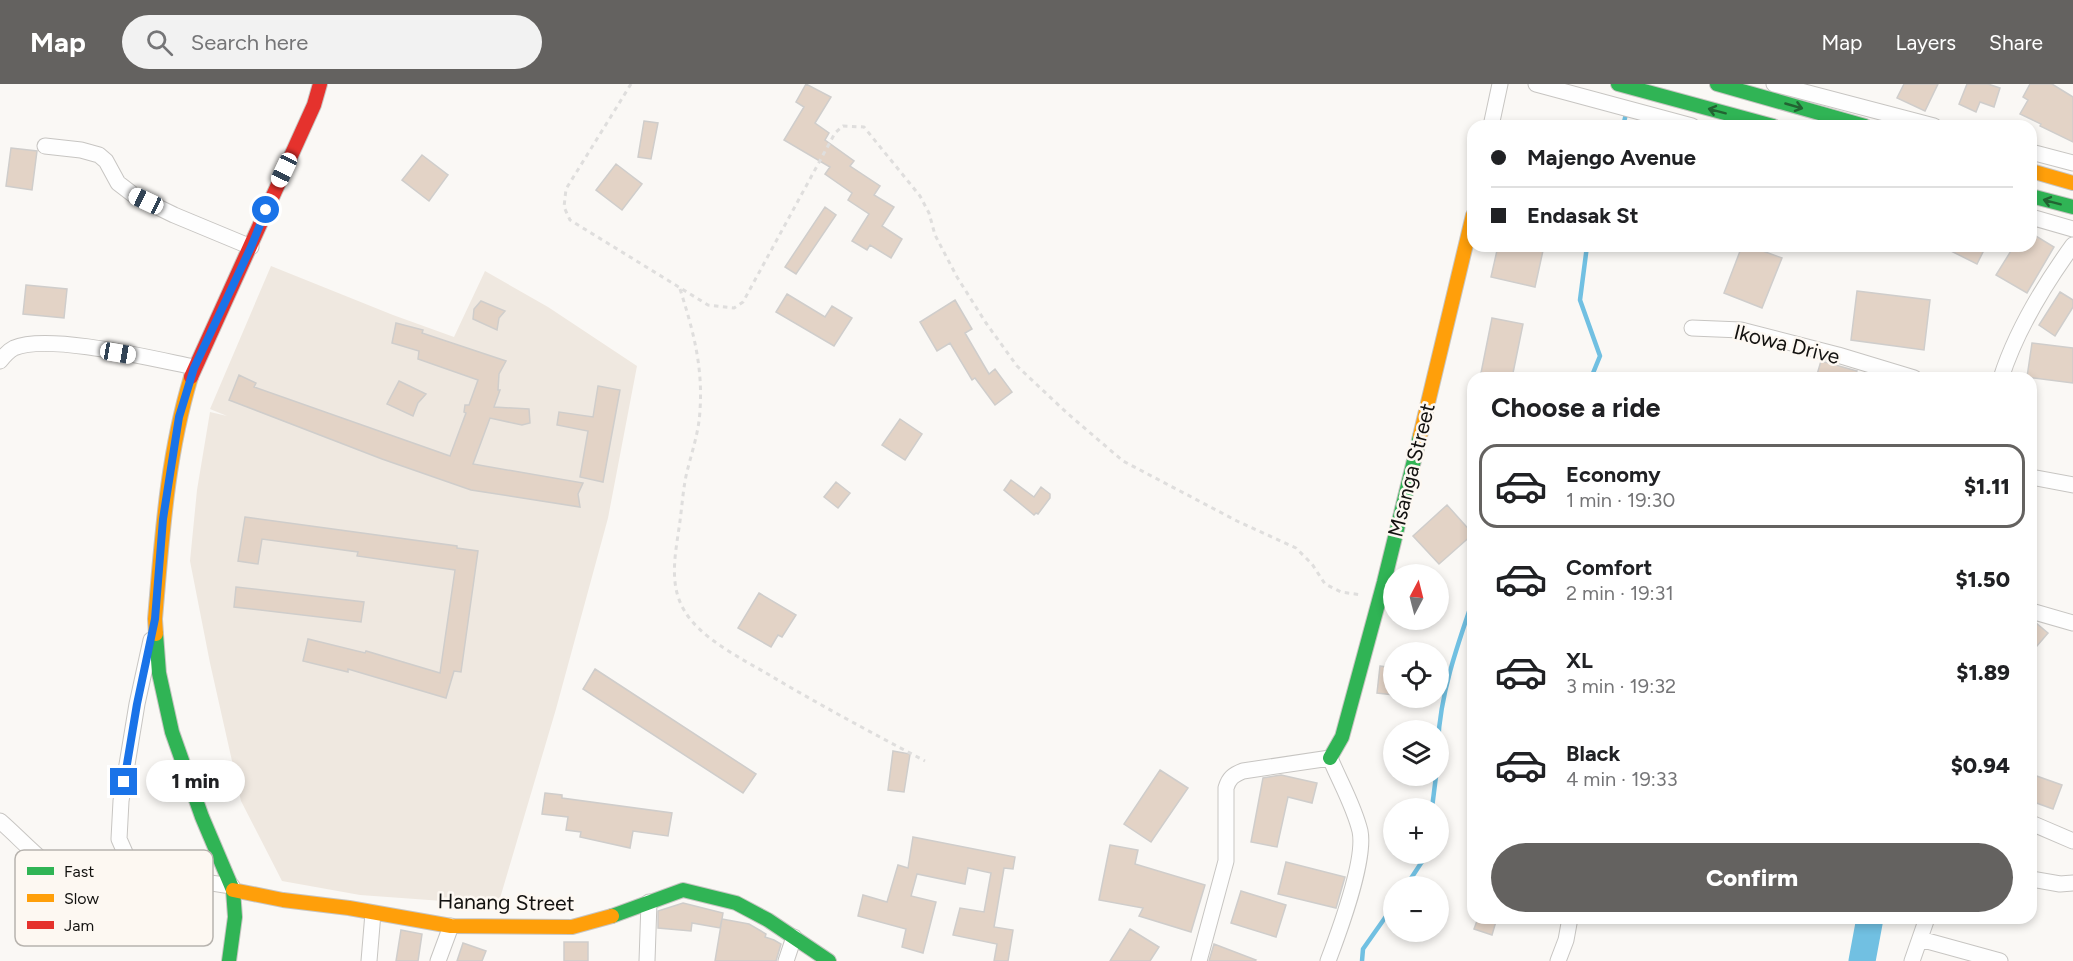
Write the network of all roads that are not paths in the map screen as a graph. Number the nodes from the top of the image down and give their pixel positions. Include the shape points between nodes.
1 (320, 84) edge
2 (1500, 84) edge
3 (1536, 84) edge
4 (1618, 84) edge
5 (1717, 84) edge
6 (1774, 84) edge
7 (1492, 120) edge
8 (1670, 120) edge
9 (1751, 120) edge
10 (1844, 120) edge
11 (1911, 120) edge
12 (45, 146) dead end
13 (2037, 154) edge
14 (2073, 163) edge
15 (2037, 173) edge
16 (2073, 183) edge
17 (2037, 198) edge
18 (2073, 207) edge
19 (2037, 219) edge
20 (2073, 229) edge
21 (1467, 240) edge
22 (2073, 245) edge
23 (251, 247) junction
24 (1692, 328) dead end
25 (0, 361) edge
26 (194, 368) junction
27 (1894, 372) edge
28 (2003, 372) edge
29 (2037, 478) edge
30 (2073, 485) edge
31 (2037, 613) edge
32 (155, 619) junction
33 (2073, 622) edge
34 (1330, 758) junction
35 (0, 821) edge
36 (2037, 826) edge
37 (2073, 841) edge
38 (32, 850) edge
39 (123, 850) edge
40 (2037, 880) edge
41 (2073, 884) edge
42 (213, 885) edge
43 (232, 888) junction
44 (649, 902) junction
45 (373, 913) junction
46 (1569, 924) edge
47 (1925, 924) edge
48 (451, 926) junction
49 (794, 937) junction
50 (1920, 939) junction
51 (229, 961) edge
52 (369, 961) edge
53 (438, 961) edge
54 (647, 961) edge
55 (786, 961) edge
56 (829, 961) edge
57 (1199, 961) edge
58 (1328, 961) edge
59 (1558, 961) edge
60 (1912, 961) edge
61 (2000, 961) edge

1 - 23 main road
2 - 7 street
3 - 8 street
9 -> 4 main road
5 -> 10 main road
6 - 11 street
12 - 23 street via 99,155 116,181 135,196
13 - 14 street
15 - 16 main road
18 -> 17 main road
19 - 20 street
21 - 34 main road, Msanga Street via 1380,597 1342,737
22 - 28 street via 2053,272
23 - 26 main road
24 - 27 street, Ikowa Drive via 1741,330
25 - 26 street via 24,345 44,343
26 - 32 main road via 179,417 163,519
29 - 30 street
31 - 33 street
32 - 39 street via 120,801 119,839
32 - 43 main road via 159,673 172,732
34 - 57 street via 1243,771 1229,779 1226,861
34 - 58 street via 1360,833 1353,886
35 - 38 street
36 - 37 street
40 - 41 street
42 - 43 street
43 - 45 main road, Hanang Street
43 - 51 main road via 235,917
44 - 48 main road, Hanang Street via 572,927
44 - 49 main road, Hanang Street via 682,890 717,897 750,910
44 - 54 street
45 - 48 main road, Hanang Street
45 - 52 street
46 - 59 street
47 - 50 street
48 - 53 street
49 - 55 street
49 - 56 main road, Hanang Street
50 - 60 street
50 - 61 street

